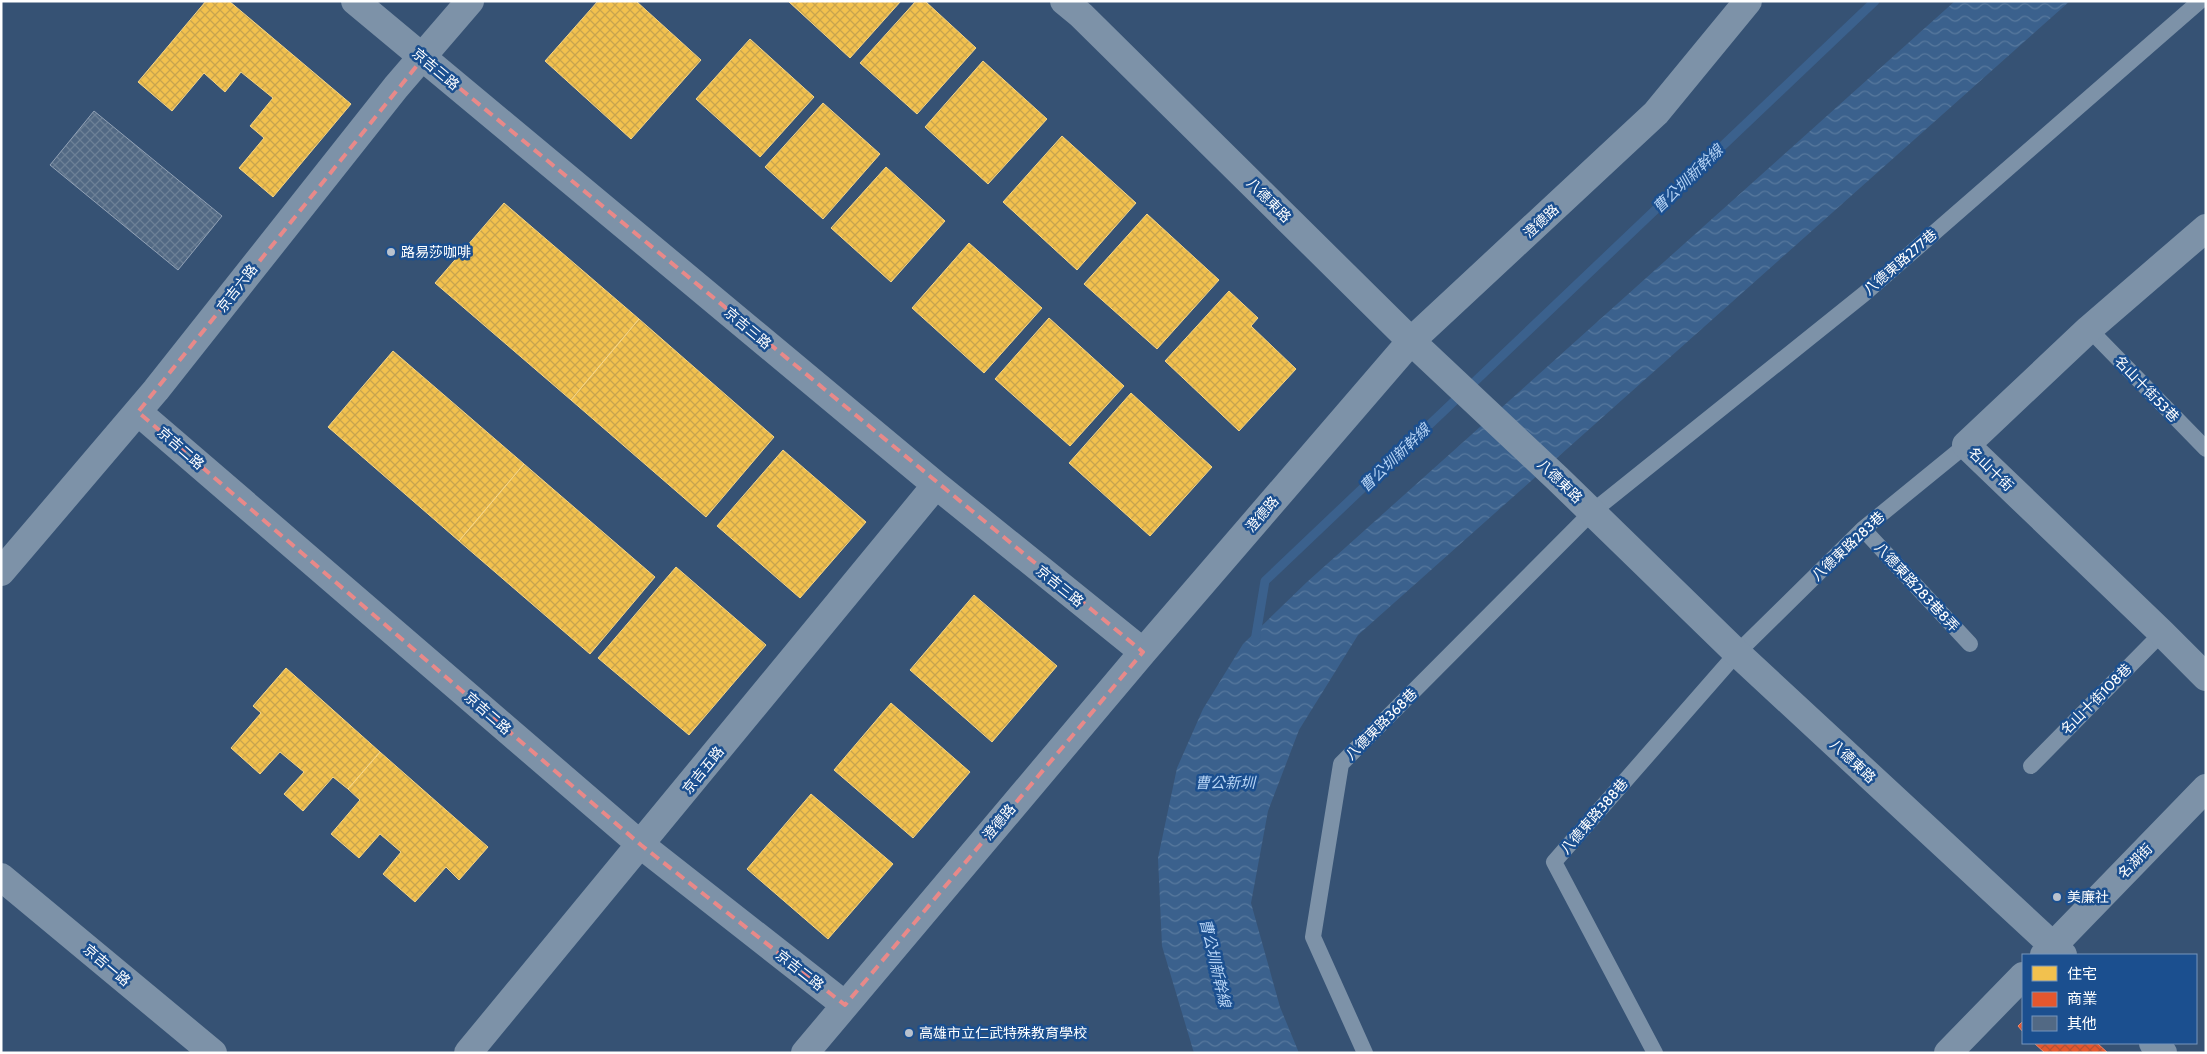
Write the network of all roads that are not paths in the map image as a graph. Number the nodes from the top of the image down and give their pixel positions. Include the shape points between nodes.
1 (355, 1) edge
2 (470, 1) edge
3 (1748, 1) edge
4 (2200, 1) edge
5 (1080, 6) edge
6 (423, 58) junction
7 (2206, 228) edge
8 (2089, 329) junction
9 (1412, 341) junction
10 (138, 412) junction
11 (1966, 445) junction
12 (2206, 449) edge
13 (936, 485) junction
14 (1592, 512) junction
15 (1863, 529) junction
16 (1, 572) edge
17 (2162, 633) junction
18 (1970, 644) dead end
19 (1143, 652) junction
20 (1737, 653) junction
21 (2206, 678) edge
22 (2031, 766) dead end
23 (2206, 788) edge
24 (641, 845) junction
25 (1, 877) edge
26 (2053, 952) edge
27 (2022, 977) edge
28 (845, 1005) junction
29 (2154, 1044) edge
30 (213, 1053) edge
31 (468, 1053) edge
32 (805, 1053) edge
33 (1365, 1053) edge
34 (1655, 1053) edge
35 (1948, 1053) edge
36 (2163, 1053) edge

1 - 6 street, 京吉三路
2 - 6 street, 京吉六路
3 - 9 street, 澄德路 via 1656,113
4 - 14 lane, 八德東路277巷 via 1864,294
5 - 9 street, 八德東路
6 - 10 street, 京吉六路 via 396,87
6 - 13 street, 京吉三路
7 - 8 street, 名山十街
8 - 11 street, 名山十街
8 - 12 lane, 名山十街53巷
9 - 14 street, 八德東路
9 - 19 street, 澄德路
10 - 16 street, 京吉六路
10 - 24 street, 京吉二路
11 - 15 lane, 八德東路283巷
11 - 17 street, 名山十街
13 - 19 street, 京吉三路
13 - 24 street, 京吉五路
14 - 20 street, 八德東路
14 - 33 lane, 八德東路368巷 via 1341,764 1313,937
15 - 18 lane, 八德東路283巷8弄
15 - 20 lane, 八德東路283巷
17 - 21 street, 名山十街
17 - 22 lane, 名山十街108巷
19 - 28 street, 澄德路
20 - 26 street, 八德東路
20 - 34 lane, 八德東路388巷 via 1554,862
23 - 26 street, 名湖街
24 - 28 street, 京吉二路
24 - 31 street, 京吉五路
25 - 30 street, 京吉一路
27 - 35 street
28 - 32 street, 澄德路
29 - 36 street

